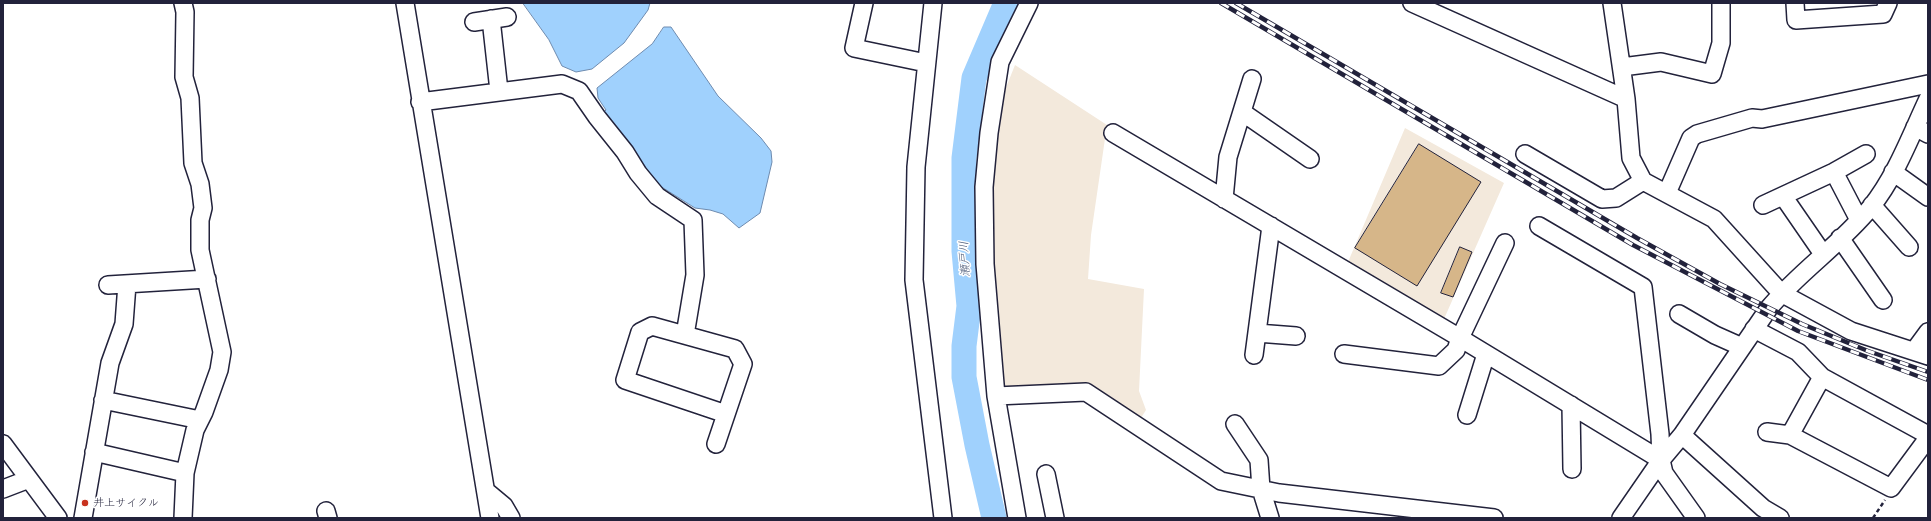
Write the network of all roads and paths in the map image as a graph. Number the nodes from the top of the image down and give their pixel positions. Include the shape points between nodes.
1 (183, 3) edge
2 (405, 3) edge
3 (864, 3) edge
4 (933, 3) edge
5 (1029, 3) edge
6 (1412, 3) edge
7 (1612, 3) edge
8 (1721, 3) edge
9 (1795, 3) edge
10 (1888, 3) edge
11 (474, 22) dead end
12 (926, 63) junction
13 (1622, 67) junction
14 (1252, 79) dead end
15 (1928, 84) edge
16 (499, 91) junction
17 (1626, 99) junction
18 (1928, 99) edge
19 (420, 102) junction
20 (1242, 112) junction
21 (1921, 130) edge
22 (1113, 133) dead end
23 (1525, 154) dead end
24 (1866, 154) dead end
25 (1310, 159) dead end
26 (1834, 172) junction
27 (1893, 172) junction
28 (1643, 181) junction
29 (1667, 193) junction
30 (1783, 196) junction
31 (1928, 196) edge
32 (1224, 199) junction
33 (1763, 205) dead end
34 (1872, 206) junction
35 (1859, 220) junction
36 (1270, 226) junction
37 (1539, 226) dead end
38 (1840, 238) junction
39 (1505, 243) dead end
40 (1909, 247) dead end
41 (1823, 254) junction
42 (207, 279) junction
43 (127, 284) junction
44 (108, 285) dead end
45 (1781, 293) junction
46 (1883, 300) dead end
47 (1679, 314) dead end
48 (1754, 329) junction
49 (1928, 332) edge
50 (1257, 333) junction
51 (685, 335) junction
52 (1296, 336) dead end
53 (1460, 338) junction
54 (1742, 346) junction
55 (1921, 353) edge
56 (1344, 354) dead end
57 (1486, 354) junction
58 (1254, 355) dead end
59 (1822, 377) junction
60 (996, 396) junction
61 (103, 400) junction
62 (1571, 405) junction
63 (726, 414) junction
64 (1466, 415) dead end
65 (200, 420) junction
66 (1236, 424) dead end
67 (1767, 432) dead end
68 (1682, 435) junction
69 (1790, 435) junction
70 (1928, 436) edge
71 (3, 444) edge
72 (716, 444) dead end
73 (94, 452) junction
74 (1660, 460) junction
75 (1572, 469) dead end
76 (185, 473) junction
77 (1046, 474) dead end
78 (29, 479) junction
79 (1890, 488) junction
80 (3, 489) edge
81 (1261, 489) junction
82 (486, 491) junction
83 (1484, 517) edge
84 (58, 518) edge
85 (82, 518) edge
86 (183, 518) edge
87 (490, 518) edge
88 (511, 518) edge
89 (943, 518) edge
90 (1017, 518) edge
91 (1055, 518) edge
92 (1270, 518) edge
93 (1621, 518) edge
94 (1696, 518) edge
95 (1780, 518) edge
96 (1873, 518) edge

1 - 42 street via 184,77 190,98 192,163 200,184 203,208 200,220 200,250
2 - 19 street
3 - 12 street via 854,48
4 - 12 street
5 - 60 street via 1000,62 984,187 985,264
6 - 17 street
7 - 13 street
8 - 13 street via 1721,43 1712,74 1661,62
9 - 10 street via 1796,20 1883,14
11 - 16 street via 499,18
12 - 89 street via 916,167 914,280
13 - 17 street
14 - 20 street
15 - 29 street via 1762,119 1752,118 1696,134 1691,138
16 - 19 street
16 - 51 street via 562,84 579,90 657,196 692,220 695,275
17 - 28 street via 1631,158
18 - 21 street
19 - 82 street
20 - 25 street
20 - 32 street via 1228,157
21 - 27 street
22 - 32 street
23 - 28 street via 1602,199 1616,198
24 - 26 street
26 - 30 street
26 - 35 street
27 - 31 street
27 - 34 street
28 - 29 street
29 - 45 street via 1714,219
30 - 33 street
30 - 41 street
32 - 36 street
34 - 35 street
34 - 40 street
35 - 38 street
36 - 50 street
36 - 53 street
37 - 74 street via 1643,287 1660,434
38 - 41 street
38 - 46 street
39 - 53 street
41 - 45 street
42 - 43 street
42 - 65 street via 222,352 219,370
43 - 44 street
43 - 61 street via 124,324 110,363
45 - 48 street
45 - 55 street via 1851,330
47 - 54 street via 1715,335
48 - 54 street
48 - 59 street via 1798,352
49 - 55 street
50 - 52 street
50 - 58 street
51 - 63 street via 735,349 743,364
51 - 63 street via 652,326 640,332 625,380
53 - 56 street via 1456,350 1439,366
53 - 57 street
54 - 68 street
57 - 62 street
57 - 64 street
59 - 69 street
59 - 70 street
60 - 81 street via 1086,392 1221,481
60 - 90 street
61 - 65 street
61 - 73 street
62 - 74 street
62 - 75 street
63 - 72 street
65 - 76 street via 195,430
66 - 81 street via 1259,460
67 - 69 street
68 - 74 street
68 - 95 street via 1763,508
69 - 79 street
70 - 79 street
71 - 78 street
73 - 76 street
73 - 85 street
74 - 93 street
74 - 94 street via 1664,473
76 - 86 street
77 - 91 street
78 - 80 street
78 - 84 street
79 - 96 path via 1888,497
81 - 83 street
81 - 92 street
82 - 87 street
82 - 88 street via 504,506

